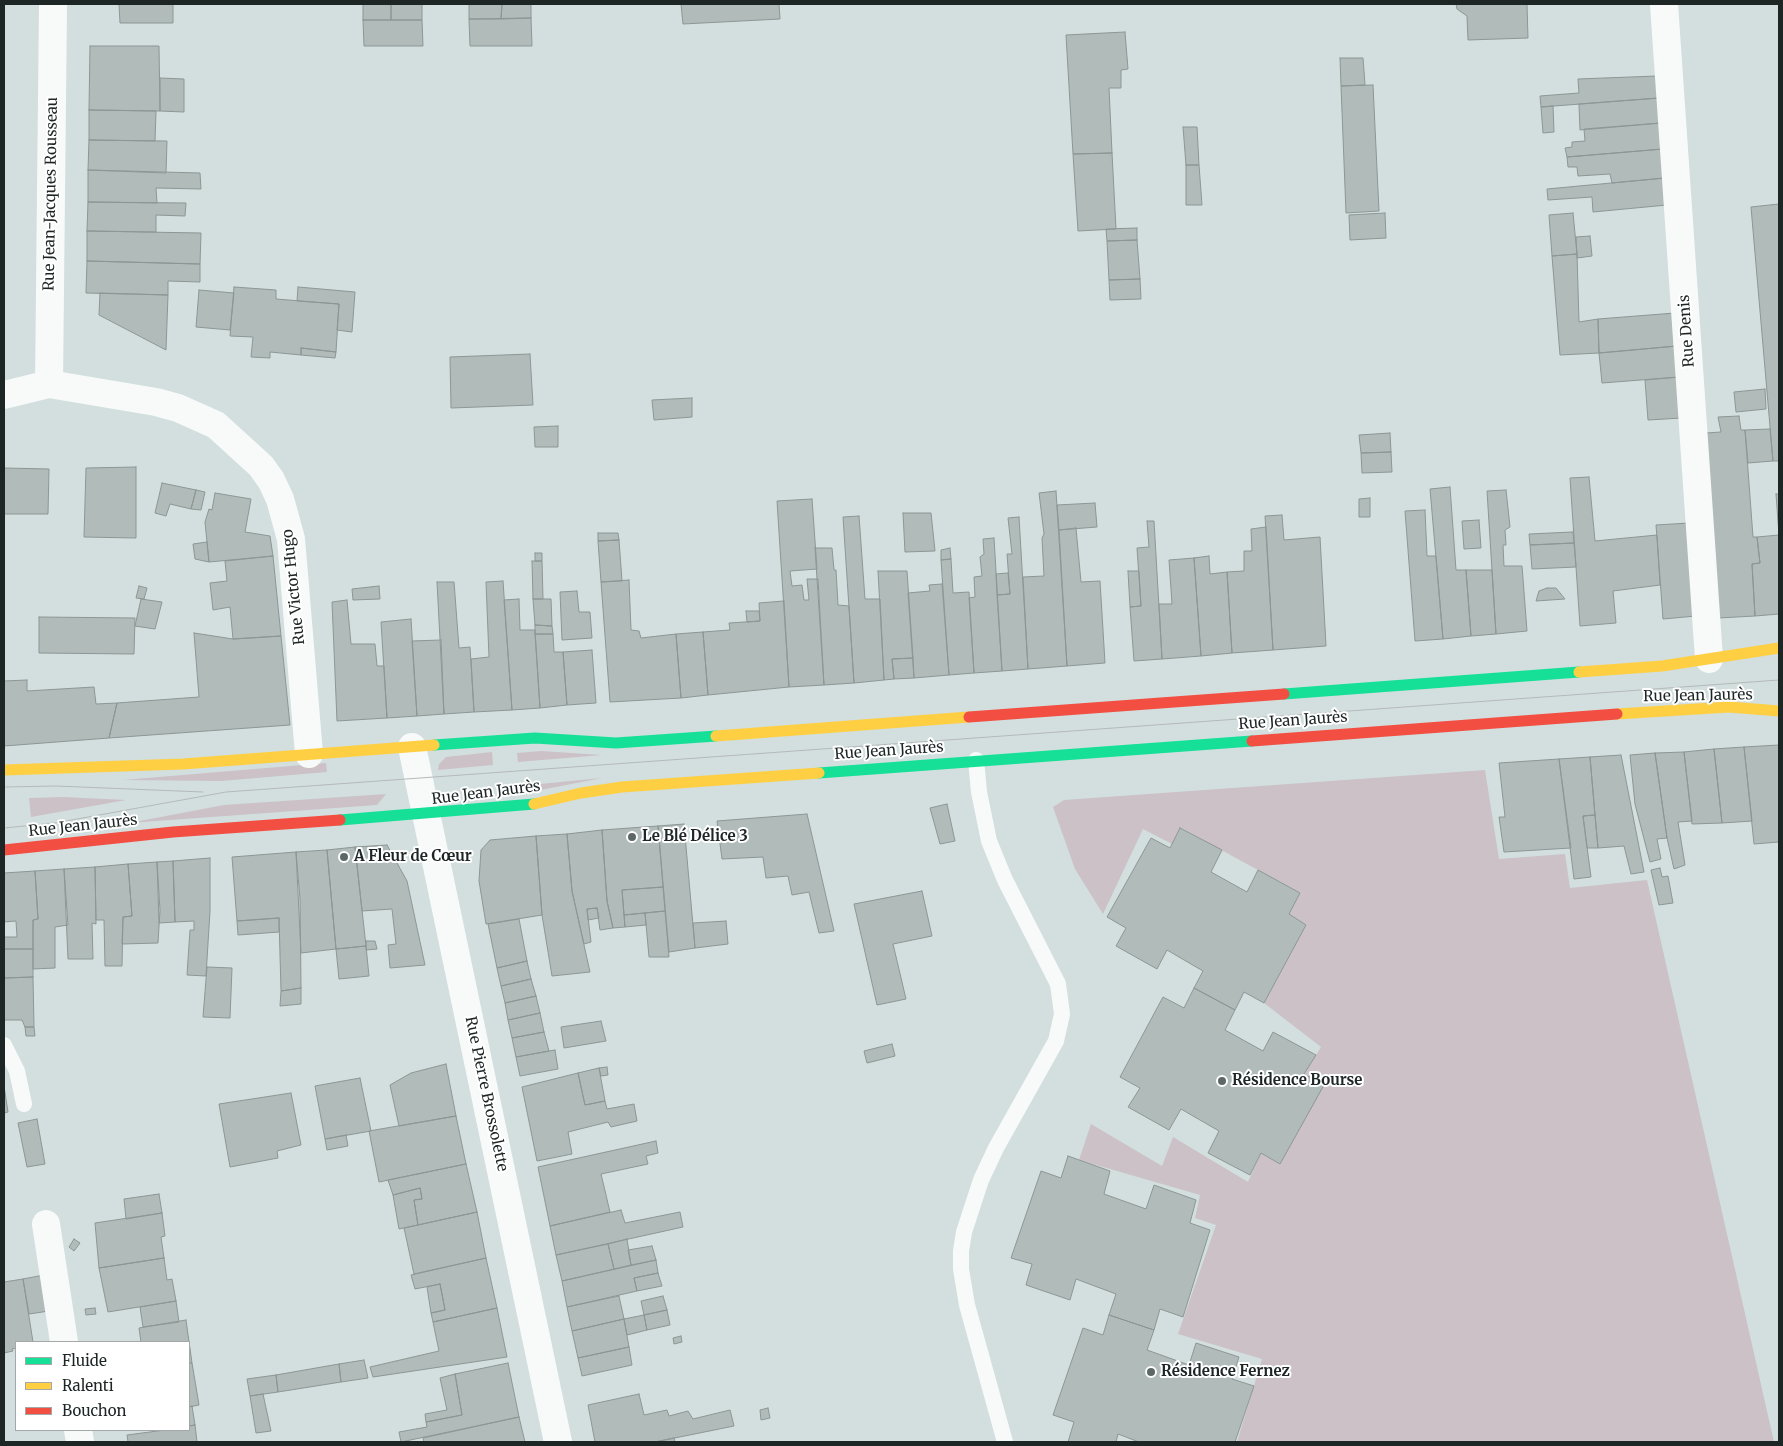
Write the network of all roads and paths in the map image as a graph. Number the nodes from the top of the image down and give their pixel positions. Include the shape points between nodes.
1 (53, 4) edge
2 (1664, 4) edge
3 (49, 384) junction
4 (4, 395) edge
5 (1779, 648) edge
6 (1709, 659) junction
7 (1779, 711) edge
8 (412, 747) junction
9 (309, 754) junction
10 (976, 760) junction
11 (4, 770) edge
12 (427, 815) junction
13 (4, 850) edge
14 (4, 1045) edge
15 (24, 1104) dead end
16 (46, 1224) dead end
17 (64, 1341) edge
18 (558, 1442) edge
19 (1005, 1442) edge

1 - 3 street, Rue Jean-Jacques Rousseau
2 - 6 street, Rue Denis
3 - 4 street, Rue Victor Hugo
3 - 9 street, Rue Victor Hugo via 156,402 197,415 216,425 244,448 271,480 291,539
5 - 6 main road, Rue Jean Jaurès
6 - 8 main road, Rue Jean Jaurès via 1662,666 616,743 535,738
7 - 10 main road, Rue Jean Jaurès via 1701,708
8 - 9 main road, Rue Jean Jaurès
8 - 12 street, Rue Pierre Brossolette
9 - 11 main road, Rue Jean Jaurès via 183,764
10 - 12 main road, Rue Jean Jaurès via 607,788 525,806
10 - 19 lane via 989,841 1013,897 1053,971 1062,998 1056,1041 981,1180 966,1224 961,1251 967,1305
12 - 13 main road, Rue Jean Jaurès via 173,832
12 - 18 street, Rue Pierre Brossolette
14 - 15 lane via 17,1071
16 - 17 street

